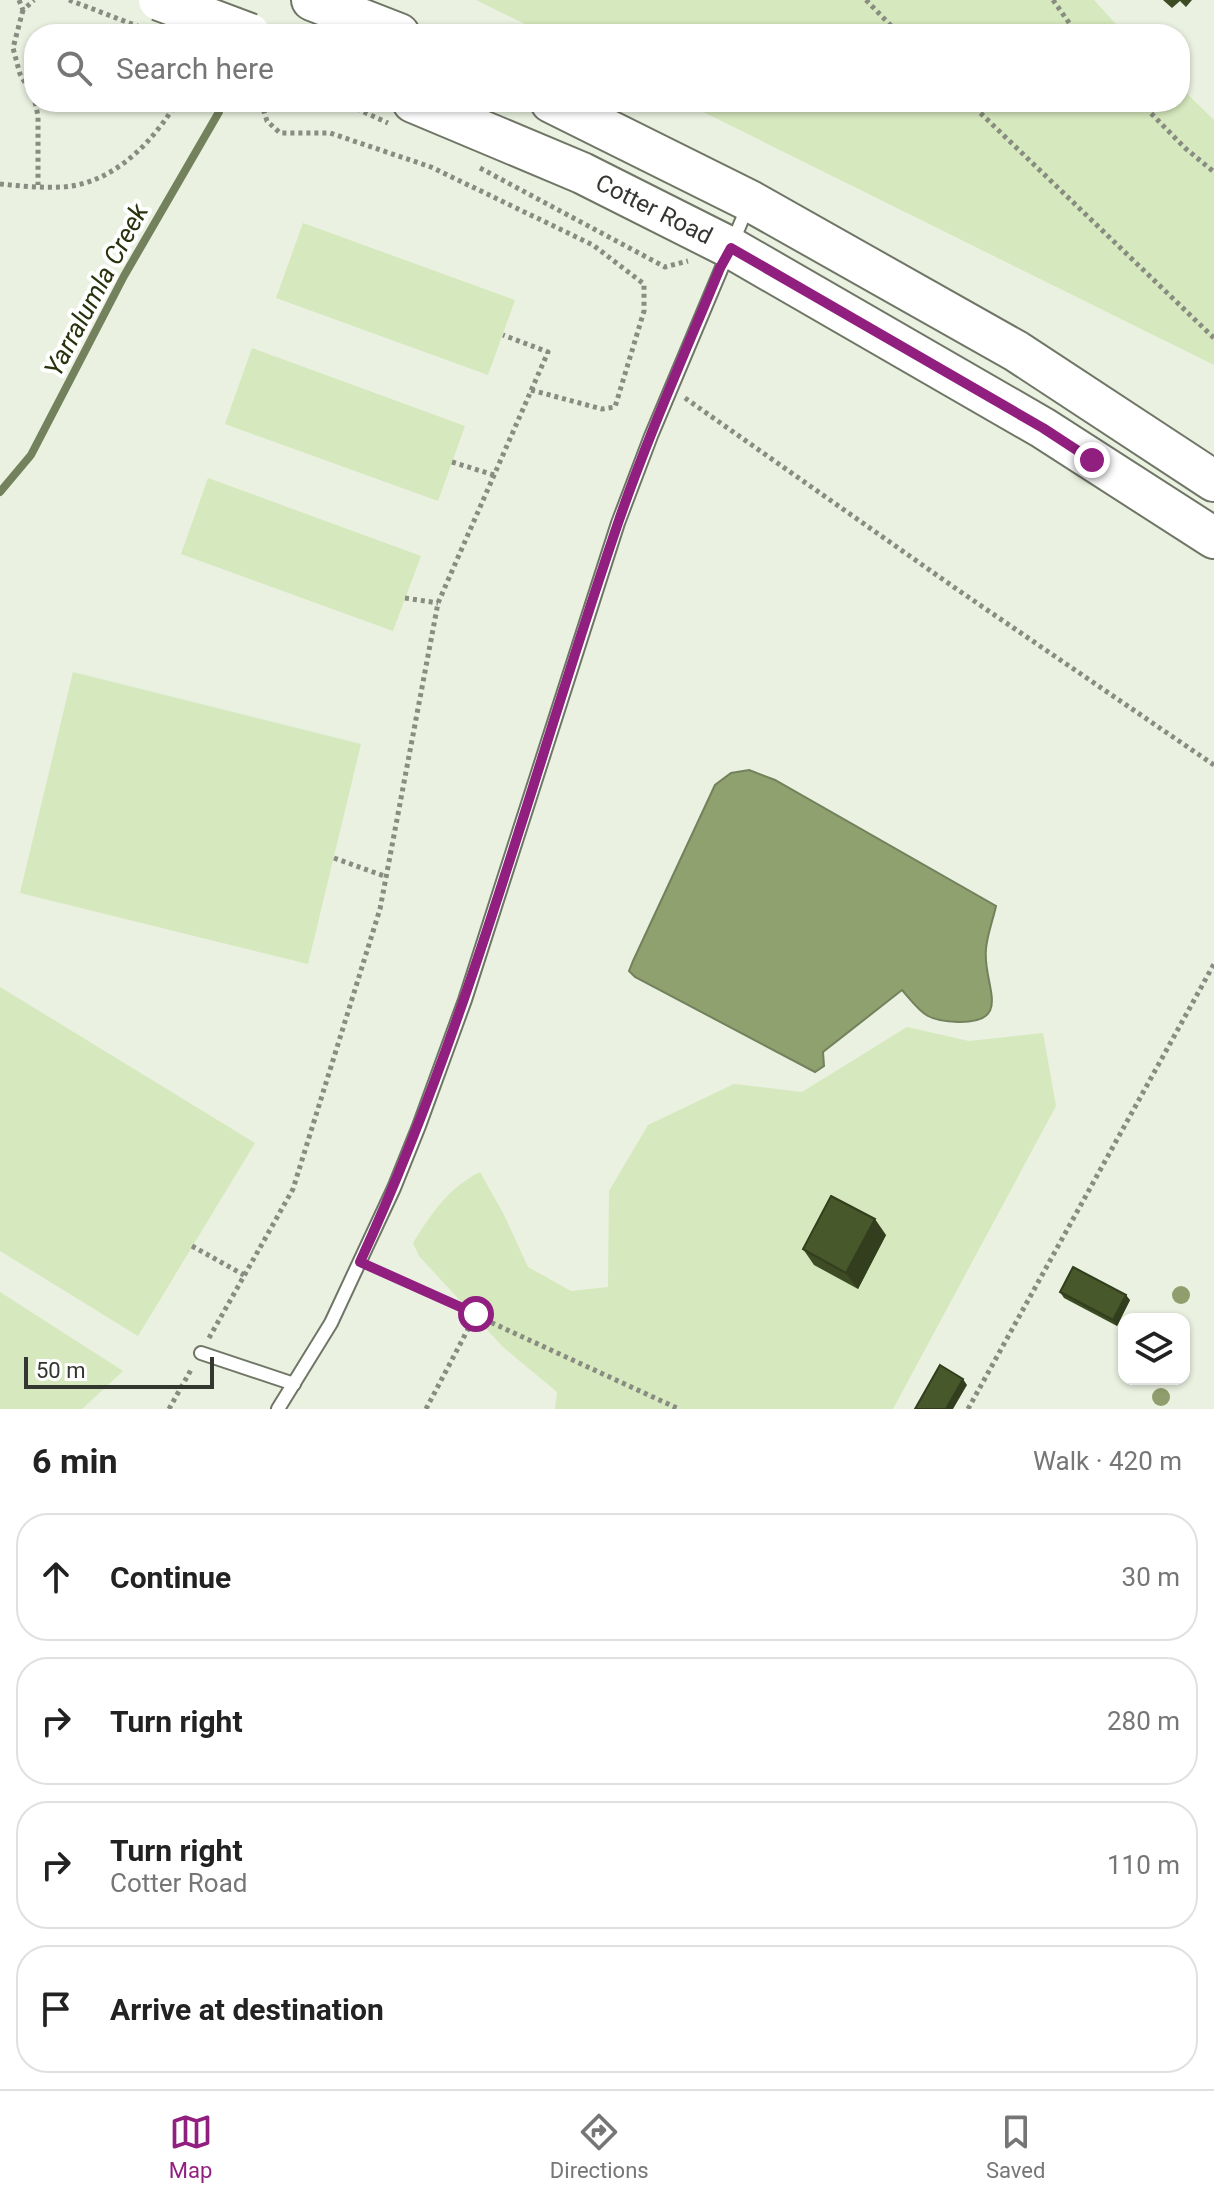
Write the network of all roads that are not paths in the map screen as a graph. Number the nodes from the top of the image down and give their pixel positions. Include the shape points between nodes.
1 (312, 0) edge
2 (155, 16) edge
3 (197, 24) edge
4 (373, 24) edge
5 (571, 112) edge
6 (404, 114) edge
7 (750, 201) junction
8 (731, 248) junction
9 (1214, 481) edge
10 (1214, 538) edge
11 (201, 1353) road end
12 (294, 1384) junction
13 (278, 1409) edge

1 - 4 main road
2 - 3 main road, bridge
5 - 7 main road, Cotter Road
6 - 8 main road, Cotter Road via 582,173
7 - 8 lane
7 - 9 main road, Cotter Road via 1016,351
8 - 10 main road, Cotter Road via 1043,428
8 - 12 lane via 618,523 465,1000 419,1126 331,1323
11 - 12 lane
12 - 13 lane

